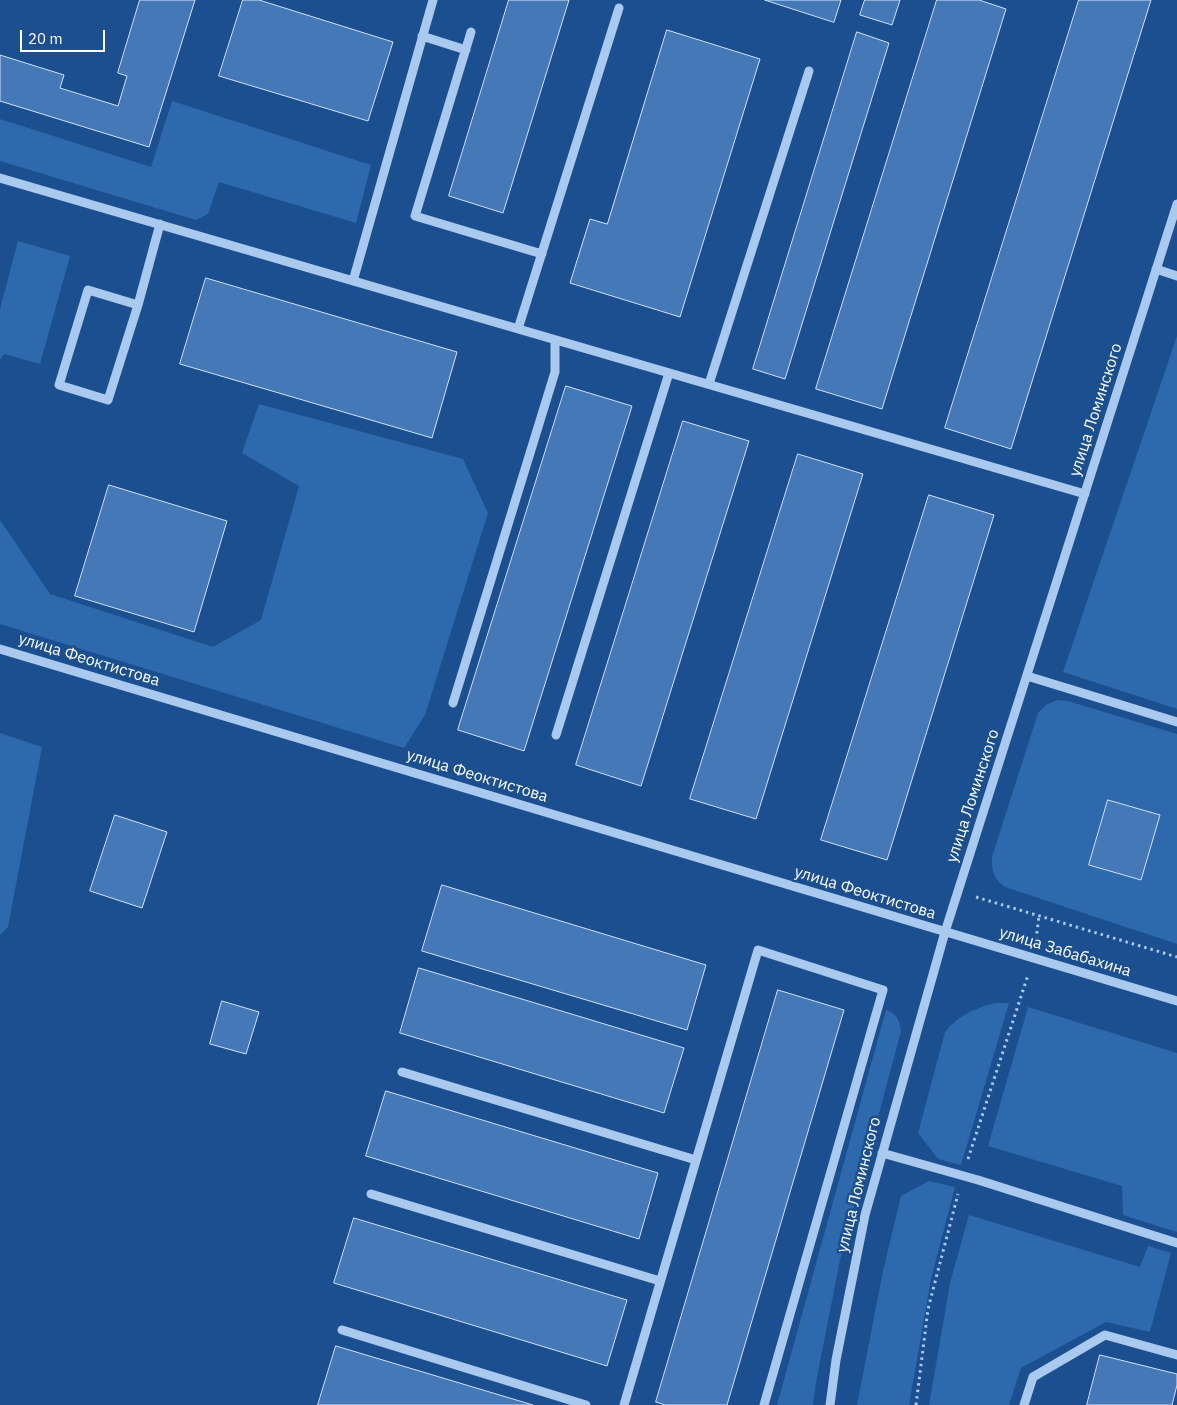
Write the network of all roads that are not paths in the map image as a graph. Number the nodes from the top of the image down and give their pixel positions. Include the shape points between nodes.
1 (433, 0) edge
2 (619, 8) dead end
3 (471, 32) dead end
4 (422, 36) junction
5 (466, 50) junction
6 (809, 71) dead end
7 (0, 178) edge
8 (1177, 204) edge
9 (160, 224) junction
10 (542, 254) junction
11 (1156, 269) junction
12 (1177, 276) edge
13 (353, 281) junction
14 (138, 305) junction
15 (518, 329) junction
16 (555, 340) junction
17 (669, 373) junction
18 (709, 384) junction
19 (1085, 494) junction
20 (0, 649) edge
21 (1027, 676) junction
22 (453, 703) dead end
23 (1177, 722) edge
24 (556, 735) dead end
25 (945, 932) junction
26 (1177, 1001) edge
27 (402, 1072) dead end
28 (882, 1153) junction
29 (696, 1160) junction
30 (371, 1194) dead end
31 (1177, 1242) edge
32 (660, 1281) junction
33 (342, 1330) dead end
34 (1177, 1355) edge
35 (586, 1405) edge
36 (624, 1405) edge
37 (764, 1405) edge
38 (830, 1405) edge
39 (1024, 1405) edge

1 - 4 street
2 - 10 street
3 - 5 street
4 - 5 street
4 - 13 street
5 - 10 street via 415,216
6 - 18 street
7 - 9 street
8 - 11 street, улица Ломинского
9 - 13 street
9 - 14 street
10 - 15 street
11 - 12 street
11 - 19 street, улица Ломинского
13 - 15 street
14 - 14 street via 108,400 59,385 88,290
15 - 16 street
16 - 17 street
16 - 22 street via 555,372
17 - 18 street
17 - 24 street
18 - 19 street
19 - 21 street, улица Ломинского
20 - 25 street, улица Феоктистова
21 - 23 street
21 - 25 street, улица Ломинского
25 - 26 street, улица Забабахина
25 - 28 street, улица Ломинского
27 - 29 street
28 - 31 street
28 - 38 street, улица Ломинского via 863,1224
29 - 32 street
29 - 37 street via 758,950 883,990
30 - 32 street
32 - 36 street
33 - 35 street
34 - 39 street via 1105,1335 1033,1377

